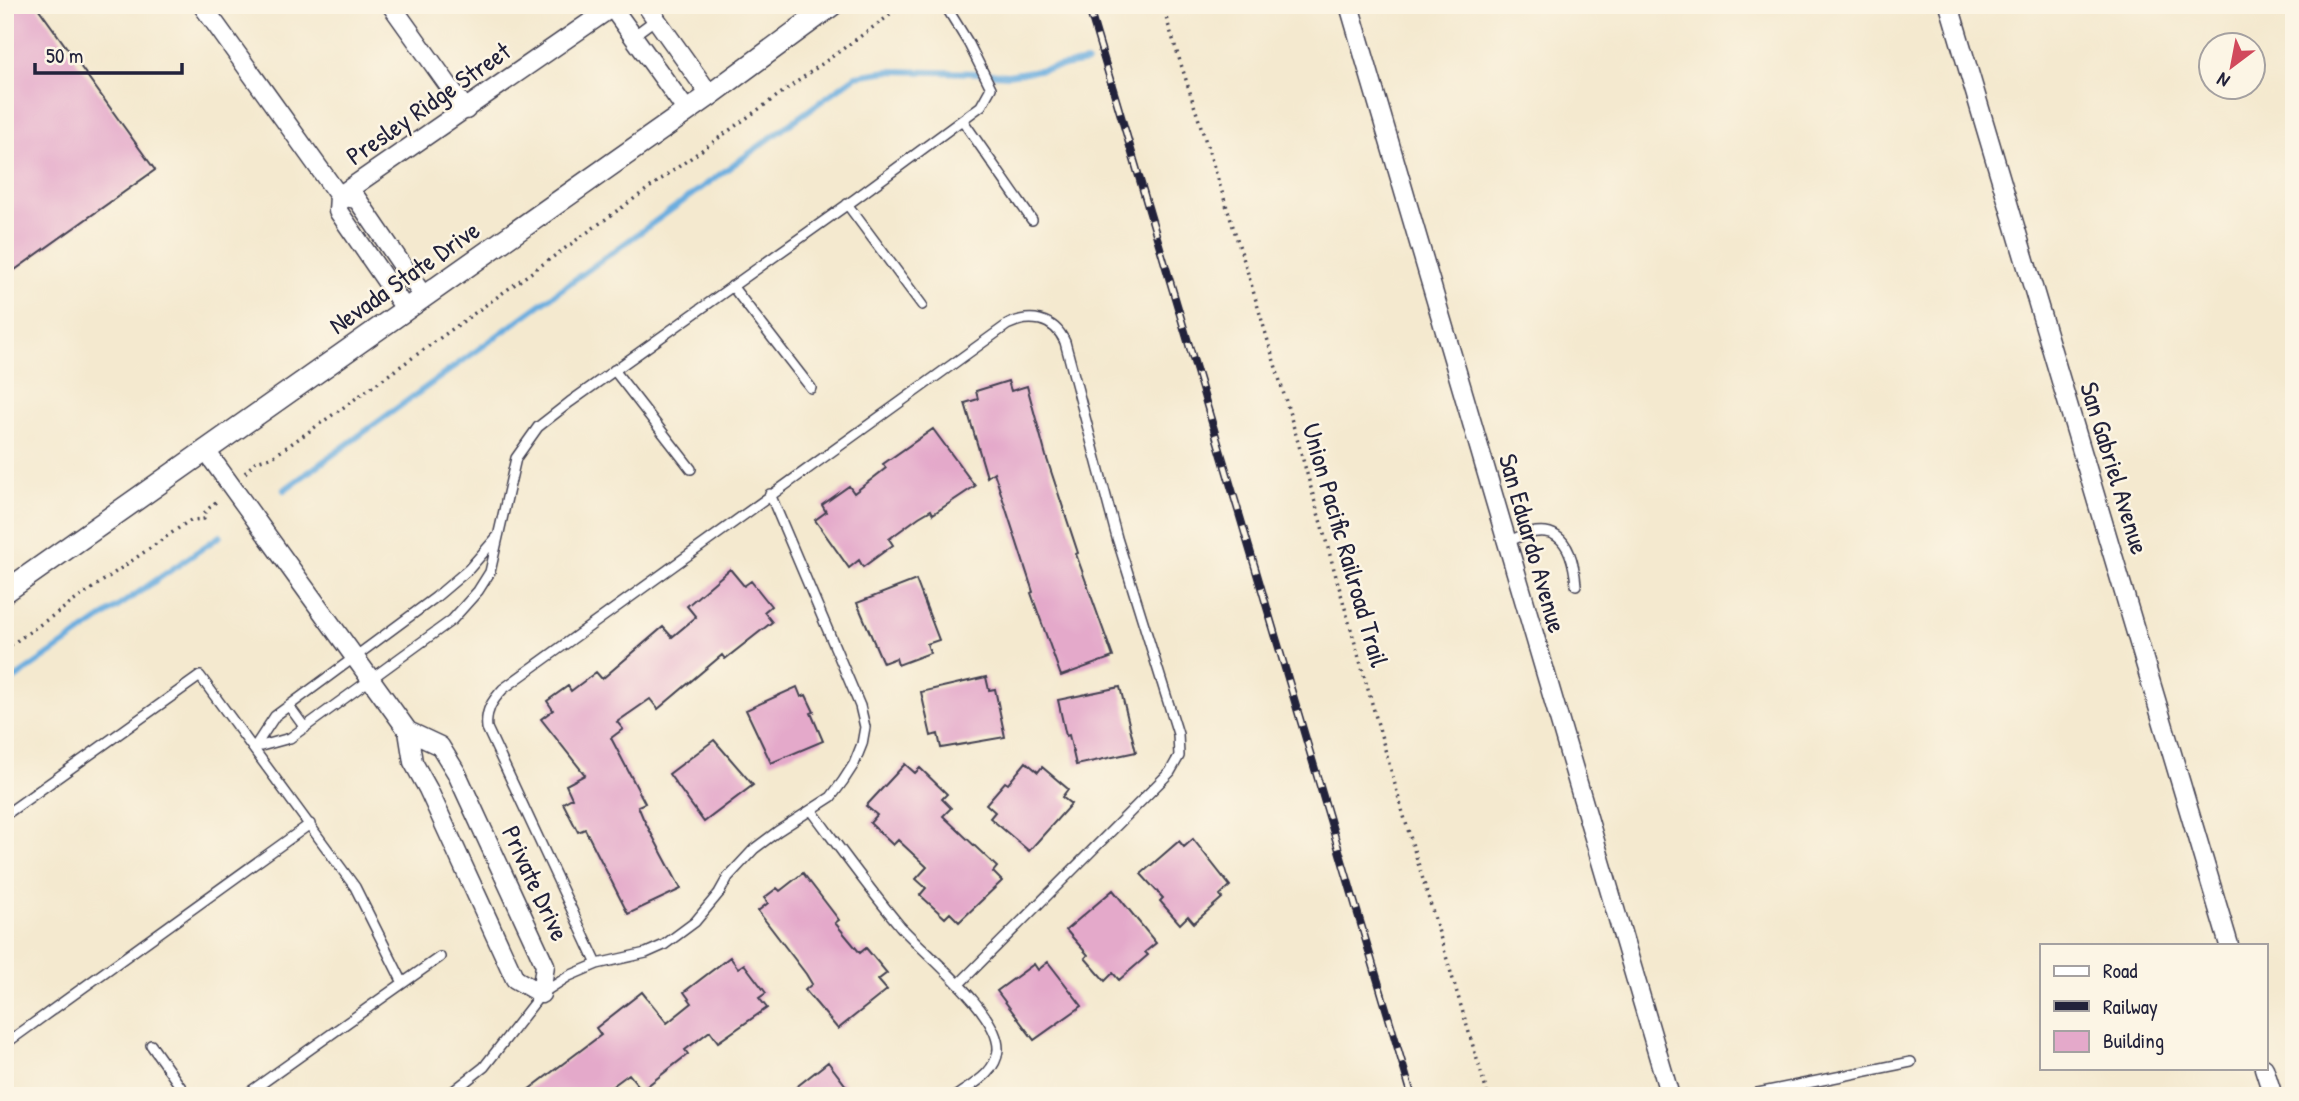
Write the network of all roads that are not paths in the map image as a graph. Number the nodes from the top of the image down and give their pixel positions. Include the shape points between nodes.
1 (202, 5) edge
2 (391, 5) edge
3 (832, 5) edge
4 (945, 5) edge
5 (1349, 5) edge
6 (1949, 5) edge
7 (613, 6) edge
8 (651, 12) edge
9 (633, 36) junction
10 (709, 96) junction
11 (466, 110) junction
12 (687, 111) junction
13 (962, 121) junction
14 (340, 196) junction
15 (847, 204) junction
16 (1032, 220) dead end
17 (732, 286) junction
18 (424, 297) junction
19 (922, 305) dead end
20 (406, 310) junction
21 (614, 370) junction
22 (811, 388) dead end
23 (206, 451) junction
24 (691, 469) dead end
25 (770, 494) junction
26 (499, 534) junction
27 (1506, 543) junction
28 (1576, 585) dead end
29 (5, 592) edge
30 (355, 657) junction
31 (371, 680) junction
32 (289, 706) junction
33 (305, 728) junction
34 (408, 731) junction
35 (254, 748) junction
36 (812, 811) junction
37 (5, 815) edge
38 (310, 824) junction
39 (2229, 944) edge
40 (440, 957) dead end
41 (597, 964) junction
42 (403, 983) junction
43 (959, 984) junction
44 (541, 995) junction
45 (5, 1044) edge
46 (151, 1045) dead end
47 (1911, 1062) dead end
48 (2265, 1070) edge
49 (187, 1096) edge
50 (244, 1096) edge
51 (447, 1096) edge
52 (956, 1096) edge
53 (1670, 1096) edge
54 (1743, 1096) edge
55 (2273, 1096) edge

1 - 14 street
2 - 11 street
3 - 10 street, Nevada State Drive
4 - 13 lane via 991,88 981,106
5 - 27 street, San Eduardo Avenue
6 - 39 street, San Gabriel Avenue
7 - 9 street
7 - 11 street, Presley Ridge Street
8 - 9 lane
8 - 10 street
9 - 12 street
10 - 12 street, Nevada State Drive
11 - 14 street, Presley Ridge Street
12 - 18 street, Nevada State Drive
13 - 15 lane
13 - 16 lane
14 - 18 street via 357,199
14 - 20 street via 338,211
15 - 17 lane
15 - 19 lane
17 - 21 lane
17 - 22 lane
18 - 20 street, Nevada State Drive
20 - 23 street, Nevada State Drive
21 - 24 lane
21 - 26 lane via 538,427 516,458
23 - 29 street, Nevada State Drive
23 - 30 street, Private Drive
25 - 36 lane via 865,727 849,773 831,797
25 - 41 lane via 503,689 488,710 487,728
25 - 43 lane via 1007,325 1031,318 1043,320 1062,334 1117,538 1178,734 1179,756 1170,772
26 - 30 lane via 469,569
26 - 31 lane via 490,572 478,592 452,620
27 - 28 lane via 1524,533 1544,531 1561,538 1573,558
27 - 53 street, San Eduardo Avenue
30 - 31 street, Private Drive
30 - 32 lane
31 - 33 lane
31 - 34 street, Private Drive
32 - 33 lane
32 - 35 lane via 275,716
33 - 35 lane via 290,738
34 - 44 street, Private Drive via 413,762 515,979
34 - 44 street, Private Drive via 440,746 456,772 545,965
35 - 37 lane via 200,676
35 - 38 lane
36 - 41 lane via 754,849 706,910 678,936 646,953
36 - 43 lane via 903,928
38 - 42 lane via 355,887
38 - 45 lane
40 - 42 lane
41 - 44 lane
42 - 50 lane
43 - 52 lane via 989,1024 998,1052 989,1071
44 - 51 lane via 484,1067
46 - 49 lane
47 - 54 lane
48 - 55 street

